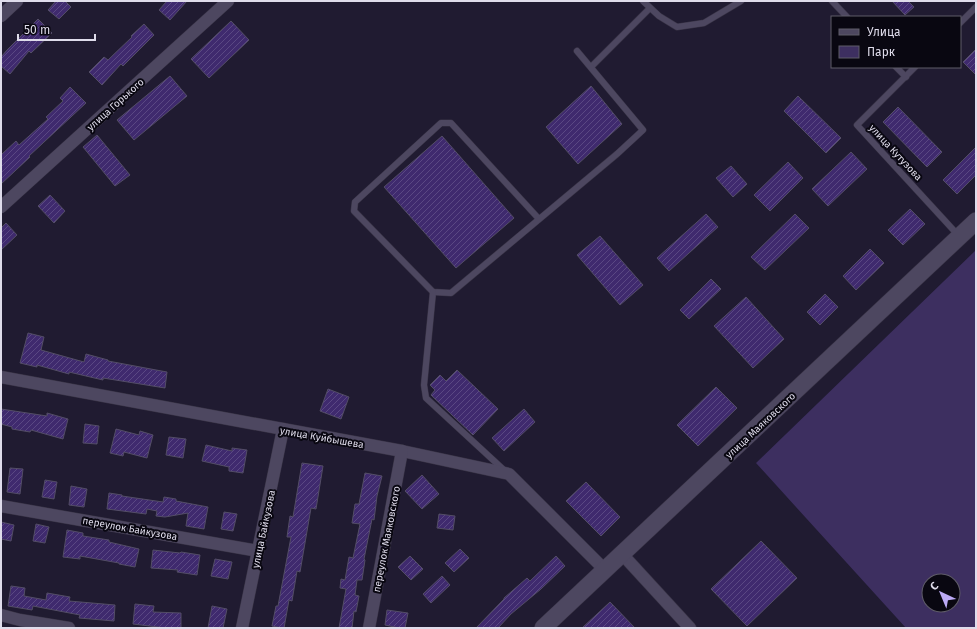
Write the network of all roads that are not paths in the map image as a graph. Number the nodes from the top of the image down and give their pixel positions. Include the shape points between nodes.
1 (17, 1) edge
2 (228, 1) edge
3 (643, 1) edge
4 (741, 1) edge
5 (832, 1) edge
6 (976, 7) edge
7 (650, 8) junction
8 (1, 16) edge
9 (846, 16) edge
10 (961, 22) edge
11 (577, 51) dead end
12 (591, 67) junction
13 (897, 68) edge
14 (914, 68) edge
15 (906, 77) junction
16 (1, 207) edge
17 (539, 219) junction
18 (976, 221) edge
19 (960, 237) junction
20 (433, 292) junction
21 (1, 377) edge
22 (283, 430) junction
23 (402, 451) junction
24 (509, 474) junction
25 (1, 506) edge
26 (258, 550) junction
27 (622, 554) junction
28 (605, 570) junction
29 (1, 615) edge
30 (20, 624) edge
31 (69, 628) edge
32 (242, 628) edge
33 (369, 628) edge
34 (543, 628) edge
35 (690, 628) edge

1 - 8 street
2 - 16 street, улица Горького
3 - 7 lane
4 - 7 lane via 704,22 677,27
5 - 9 lane
6 - 10 lane
7 - 12 lane
11 - 12 lane
12 - 17 lane via 643,130
13 - 15 lane
14 - 15 lane, улица Кутузова
15 - 19 lane, улица Кутузова via 857,125
17 - 20 lane via 451,293
17 - 20 lane via 452,123 441,123 354,202 354,211
18 - 19 main road, улица Маяковского
19 - 27 main road, улица Маяковского
20 - 24 lane via 424,385 426,398
21 - 22 street, улица Куйбышева
22 - 23 street, улица Куйбышева
22 - 26 street, улица Байкузова
23 - 24 street, улица Куйбышева
23 - 33 street, переулок Маяковского
24 - 28 street
25 - 26 street, переулок Байкузова
26 - 32 street, улица Байкузова
27 - 28 main road, улица Маяковского
27 - 35 street
28 - 34 main road, улица Маяковского
29 - 30 street
30 - 31 street

